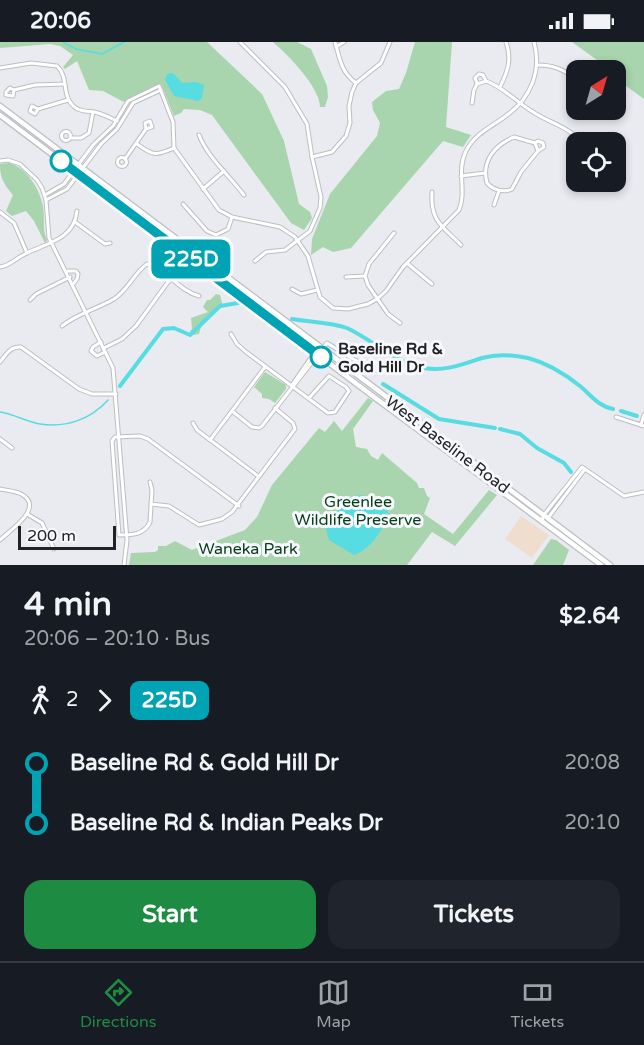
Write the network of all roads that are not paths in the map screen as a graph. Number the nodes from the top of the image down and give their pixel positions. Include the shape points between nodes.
1 (240, 42) edge
2 (335, 42) edge
3 (344, 42) edge
4 (390, 42) edge
5 (506, 42) edge
6 (534, 42) edge
7 (336, 47) junction
8 (537, 65) junction
9 (0, 68) edge
10 (566, 73) edge
11 (486, 81) junction
12 (64, 84) junction
13 (356, 84) junction
14 (477, 84) junction
15 (500, 87) junction
16 (14, 90) dead end
17 (161, 90) junction
18 (68, 100) junction
19 (521, 103) junction
20 (472, 104) dead end
21 (0, 106) edge
22 (38, 109) dead end
23 (93, 112) junction
24 (0, 115) edge
25 (117, 120) junction
26 (121, 123) junction
27 (146, 129) dead end
28 (570, 132) edge
29 (199, 135) dead end
30 (70, 138) dead end
31 (535, 143) junction
32 (137, 144) junction
33 (174, 148) junction
34 (538, 151) junction
35 (312, 157) junction
36 (125, 159) dead end
37 (0, 161) edge
38 (80, 167) junction
39 (225, 171) junction
40 (76, 172) junction
41 (485, 173) junction
42 (461, 176) junction
43 (203, 189) junction
44 (499, 190) junction
45 (432, 192) dead end
46 (45, 195) junction
47 (244, 195) dead end
48 (46, 200) junction
49 (183, 204) dead end
50 (494, 205) dead end
51 (0, 212) edge
52 (77, 212) dead end
53 (232, 217) junction
54 (75, 222) junction
55 (443, 228) junction
56 (394, 233) dead end
57 (298, 240) junction
58 (53, 243) junction
59 (110, 243) dead end
60 (461, 244) dead end
61 (27, 253) junction
62 (255, 261) dead end
63 (407, 264) junction
64 (0, 267) edge
65 (67, 271) junction
66 (365, 276) junction
67 (70, 277) junction
68 (346, 277) dead end
69 (171, 278) junction
70 (73, 284) junction
71 (432, 284) dead end
72 (292, 289) dead end
73 (317, 290) junction
74 (199, 296) dead end
75 (377, 299) junction
76 (30, 300) dead end
77 (86, 312) junction
78 (400, 323) dead end
79 (62, 326) dead end
80 (231, 334) dead end
81 (101, 342) junction
82 (321, 349) junction
83 (105, 350) junction
84 (316, 356) junction
85 (0, 362) edge
86 (265, 367) junction
87 (380, 372) dead end
88 (291, 386) junction
89 (116, 393) junction
90 (309, 399) junction
91 (275, 408) junction
92 (232, 411) junction
93 (644, 415) edge
94 (616, 417) dead end
95 (193, 423) dead end
96 (642, 425) edge
97 (120, 437) junction
98 (0, 439) edge
99 (210, 440) junction
100 (444, 445) junction
101 (12, 448) dead end
102 (258, 476) junction
103 (150, 482) dead end
104 (0, 489) edge
105 (644, 492) edge
106 (151, 504) junction
107 (238, 506) junction
108 (27, 514) junction
109 (544, 519) junction
110 (126, 535) junction
111 (0, 540) edge
112 (54, 549) dead end
113 (124, 565) edge
114 (601, 565) edge
115 (610, 565) edge

1 - 35 street via 277,77 297,105 307,124
2 - 7 street
3 - 7 street
4 - 13 street via 381,63
5 - 15 street via 508,69
6 - 8 street
7 - 13 street via 342,69
8 - 10 street via 550,65
8 - 19 street via 531,89
9 - 12 street via 52,64 61,69
11 - 14 street
11 - 14 street via 479,74 475,78
11 - 15 street
12 - 16 street
12 - 18 street
13 - 35 street via 350,99 346,136 332,152
14 - 20 street
15 - 19 street
17 - 25 street via 159,86 128,101
17 - 26 street via 133,103
17 - 33 street via 172,122
18 - 22 street
18 - 23 street via 80,110
19 - 28 street
19 - 42 street via 471,143 463,158
21 - 38 main road, West Baseline Road
23 - 25 street
23 - 30 street via 89,133
24 - 40 main road, West Baseline Road
25 - 26 street
25 - 38 street via 93,145
26 - 38 street
27 - 32 street
29 - 39 street
31 - 34 street
31 - 34 street via 543,143
31 - 41 street via 519,137 510,139 488,159
32 - 33 street via 153,154
32 - 36 street
33 - 43 street
34 - 44 street via 512,189
35 - 57 street via 321,200 313,227
37 - 46 street via 20,164 37,180
38 - 40 street
38 - 82 main road, West Baseline Road
39 - 43 street
39 - 47 street
40 - 46 street
40 - 48 street via 62,193
40 - 84 main road, West Baseline Road
41 - 42 street
41 - 44 street via 490,186
42 - 55 street via 461,205
43 - 53 street via 219,210
44 - 50 street
45 - 55 street via 433,215
46 - 48 street
48 - 58 street
49 - 53 street via 207,231 216,235 228,230
51 - 61 street via 14,223
52 - 54 street
53 - 57 street via 280,226
54 - 58 street
54 - 59 street via 105,244
55 - 60 street
55 - 63 street
56 - 66 street via 369,264
57 - 62 street via 285,250 266,252
57 - 73 street via 308,256
58 - 61 street
58 - 65 street
61 - 64 street
63 - 71 street
63 - 75 street
65 - 67 street
65 - 70 street via 78,274
66 - 68 street
66 - 75 street
67 - 70 street
67 - 76 street
69 - 74 street
69 - 77 street via 147,264 121,293
69 - 83 street via 136,326
70 - 77 street
72 - 73 street via 301,294
73 - 75 street via 324,302 338,309 362,306
75 - 78 street
77 - 79 street
77 - 81 street
80 - 86 street via 243,350
81 - 83 street
81 - 83 street via 91,351 97,356
82 - 84 street
82 - 87 street via 330,343
82 - 100 main road, West Baseline Road
83 - 89 street via 113,368
84 - 88 street
84 - 100 main road, West Baseline Road
85 - 89 street via 10,350 21,347 79,389 92,394
86 - 88 street
86 - 92 street
88 - 90 street
88 - 91 street
89 - 97 street
90 - 90 street via 326,377 332,376 349,391 332,414
91 - 92 street via 259,428
91 - 102 street via 295,429
92 - 99 street
93 - 96 street
94 - 96 street
95 - 99 street
97 - 107 street via 148,439
97 - 110 street
97 - 110 street via 112,441 119,535
98 - 101 street
99 - 102 street
100 - 109 main road, West Baseline Road
102 - 107 street
103 - 106 street
104 - 108 street via 23,496
105 - 109 street via 624,496 585,469
106 - 107 street via 174,508 199,525 222,519
106 - 110 street via 147,527
108 - 111 street
108 - 112 street via 42,523
109 - 114 main road, West Baseline Road
109 - 115 main road, West Baseline Road
110 - 113 street

